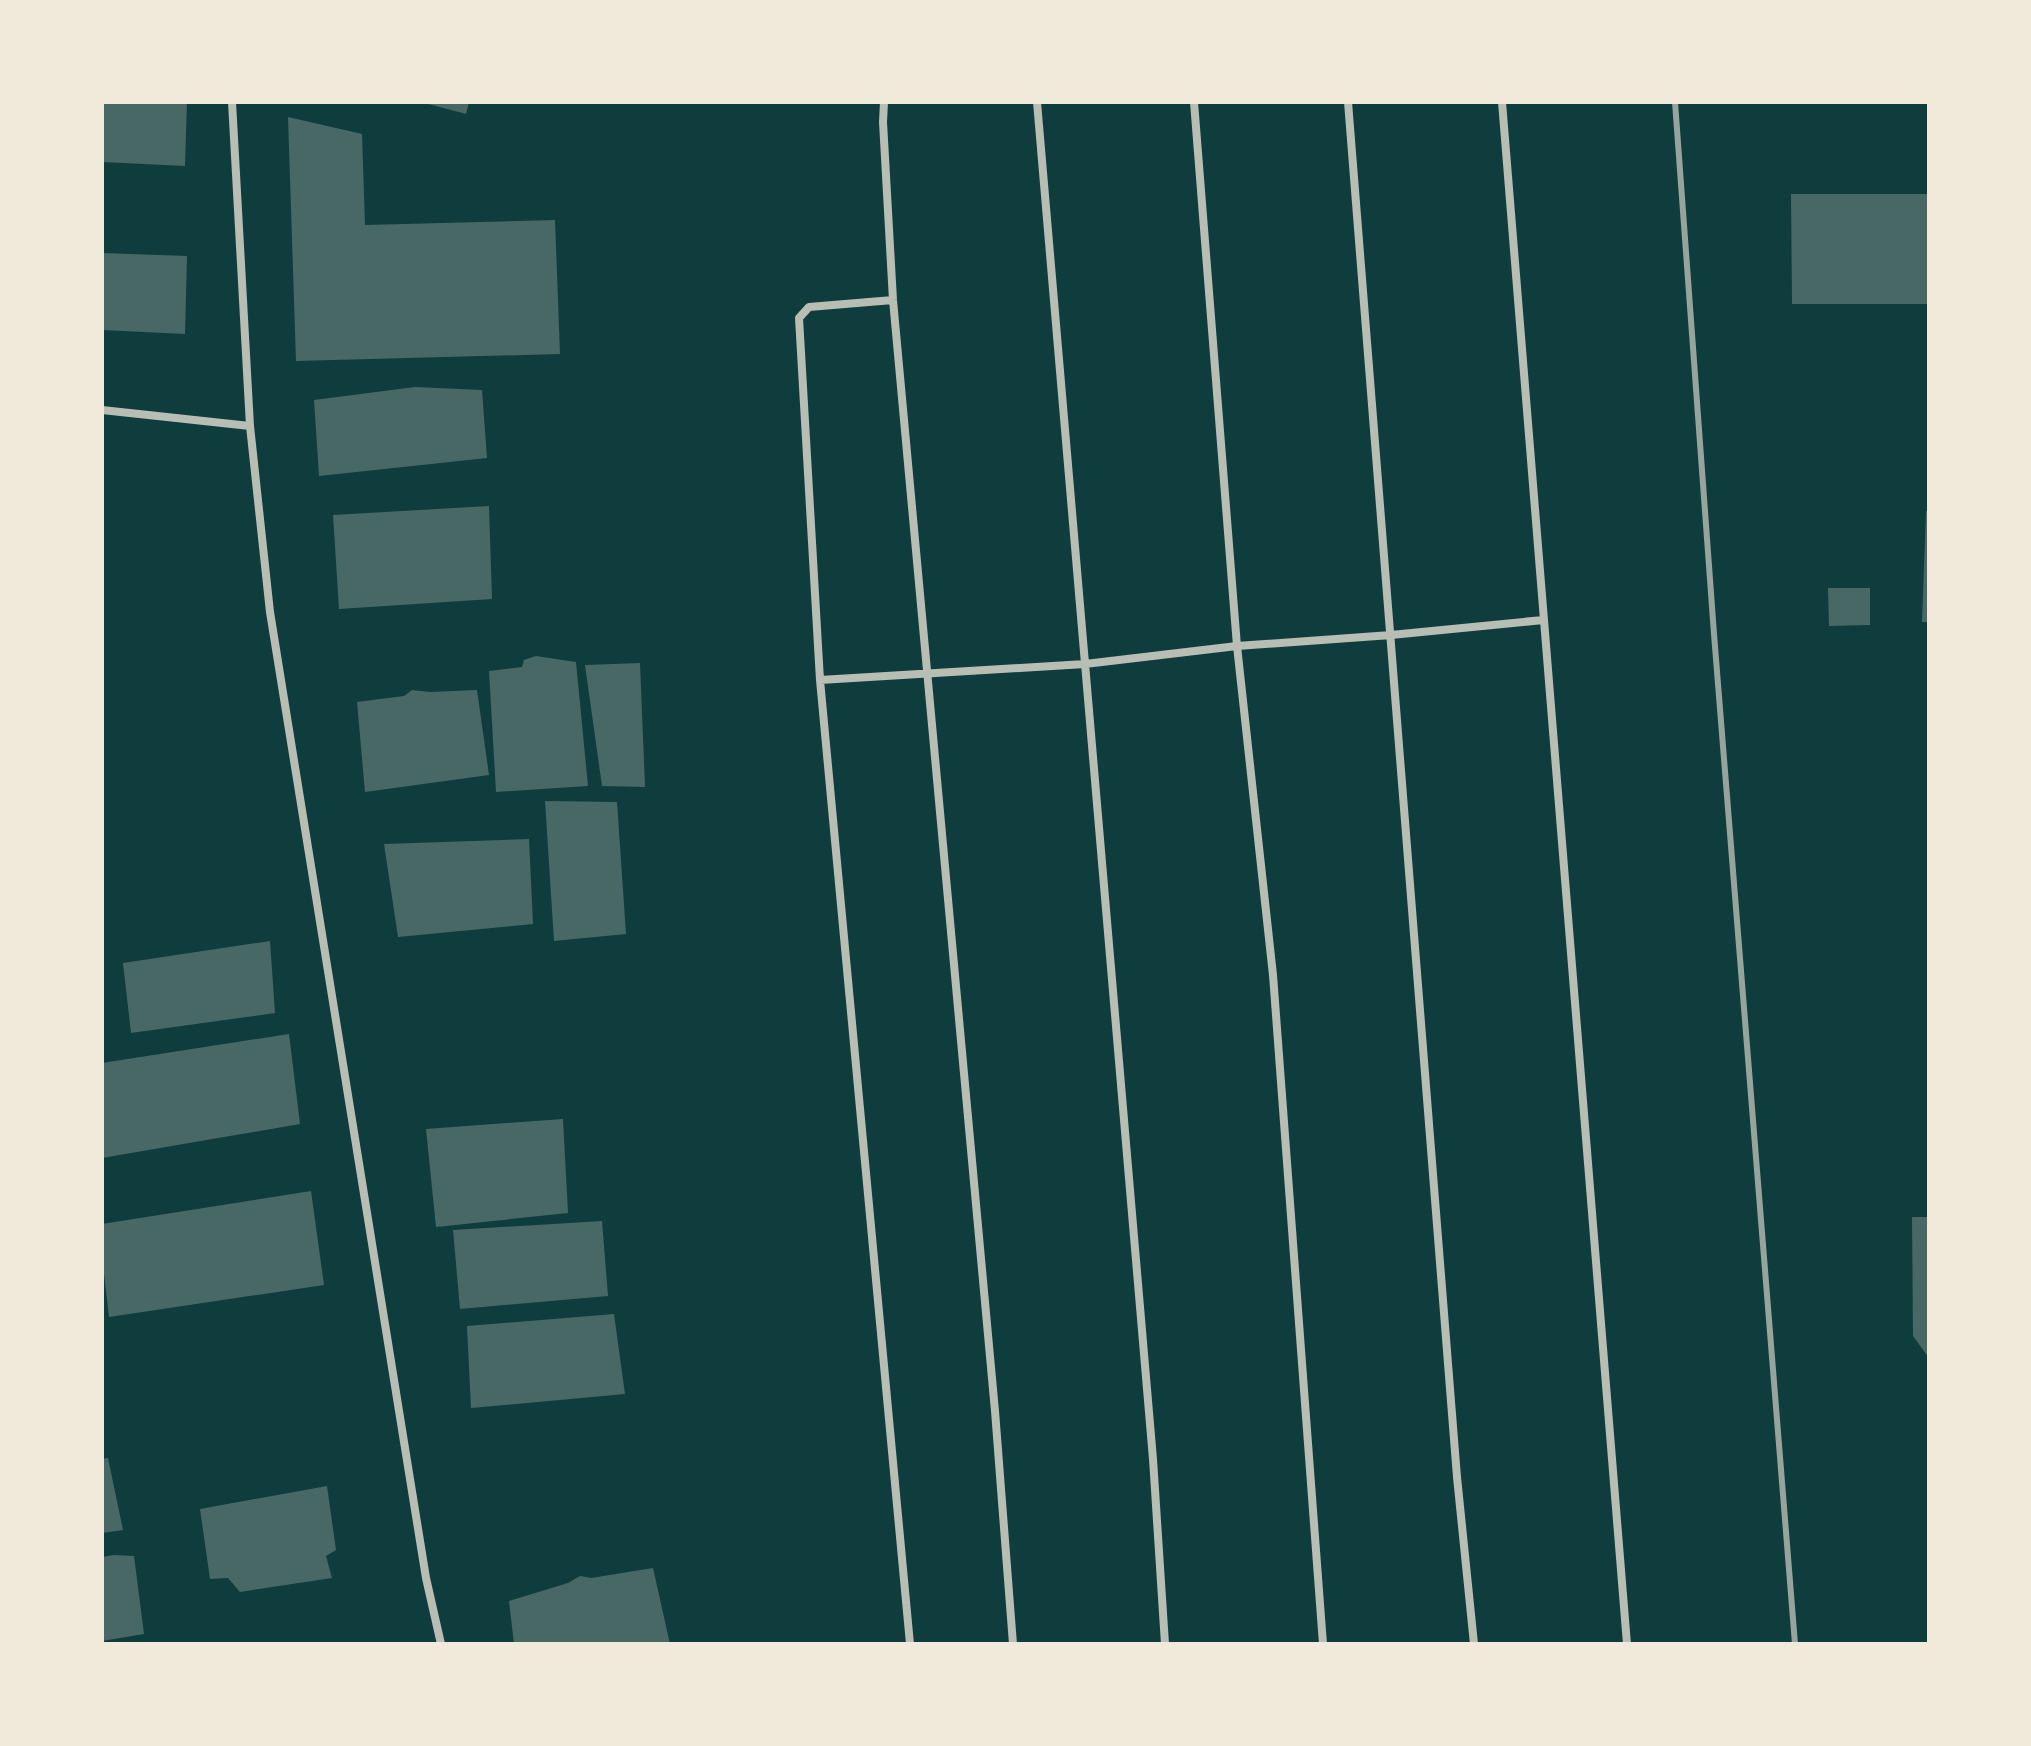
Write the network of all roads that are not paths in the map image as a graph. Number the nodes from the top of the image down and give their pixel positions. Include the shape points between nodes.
1 (232, 102) edge
2 (884, 102) edge
3 (1037, 102) edge
4 (1194, 102) edge
5 (1348, 102) edge
6 (1502, 102) edge
7 (893, 300) junction
8 (102, 410) edge
9 (250, 426) junction
10 (1543, 620) junction
11 (1391, 635) junction
12 (1237, 646) junction
13 (1085, 664) junction
14 (927, 673) junction
15 (820, 680) junction
16 (441, 1644) edge
17 (910, 1644) edge
18 (1013, 1644) edge
19 (1165, 1644) edge
20 (1323, 1644) edge
21 (1474, 1644) edge
22 (1627, 1644) edge

1 - 9 street
2 - 7 street
3 - 13 street
4 - 12 street
5 - 11 street
6 - 10 street
7 - 14 street
7 - 15 street via 809,307 799,318
8 - 9 street
9 - 16 street via 270,612 426,1578
10 - 11 street
10 - 22 street
11 - 12 street
11 - 21 street
12 - 13 street
12 - 20 street via 1273,975
13 - 14 street
13 - 19 street
14 - 15 street
14 - 18 street
15 - 17 street

